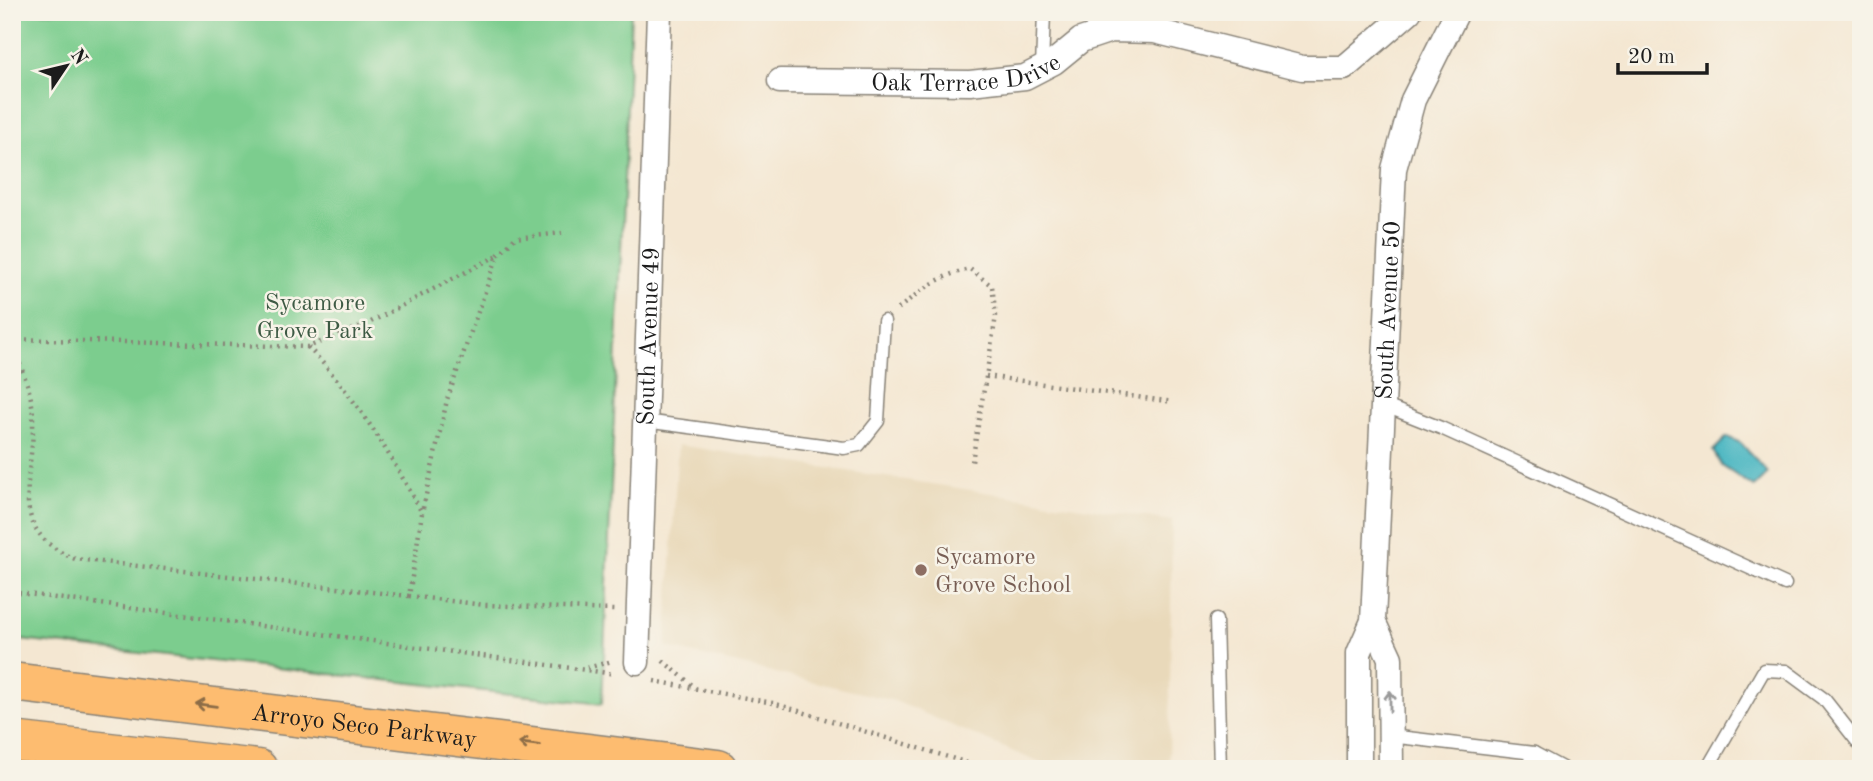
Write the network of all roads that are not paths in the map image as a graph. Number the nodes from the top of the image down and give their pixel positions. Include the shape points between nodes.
1 (659, 12) edge
2 (1044, 12) edge
3 (1409, 12) edge
4 (1457, 12) edge
5 (1042, 68) junction
6 (780, 81) dead end
7 (884, 321) road end
8 (1383, 405) junction
9 (645, 421) junction
10 (1785, 584) dead end
11 (1216, 620) dead end
12 (1373, 621) junction
13 (636, 669) road end
14 (12, 682) edge
15 (1390, 736) junction
16 (12, 741) edge
17 (1861, 746) edge
18 (1534, 753) junction
19 (258, 769) edge
20 (718, 769) edge
21 (1220, 769) edge
22 (1359, 769) edge
23 (1391, 769) edge
24 (1527, 769) edge
25 (1564, 769) edge
26 (1707, 769) edge

1 - 9 street, South Avenue 49
2 - 5 lane
3 - 5 street, Oak Terrace Drive via 1344,68 1302,68 1155,32 1111,30 1082,40
4 - 8 street, South Avenue 50 via 1413,100 1394,169
5 - 6 street, Oak Terrace Drive via 1025,77 970,83
7 - 9 lane via 878,421 859,446 844,448
8 - 10 lane
8 - 12 street, South Avenue 50
9 - 13 street, South Avenue 49
11 - 21 lane
15 -> 12 street, South Avenue 50 via 1390,658
12 - 22 street, South Avenue 50 via 1359,653
20 -> 14 highway, Arroyo Seco Parkway
15 - 18 lane
15 - 23 street, South Avenue 50
16 - 19 highway
17 - 26 lane via 1824,699 1786,671 1764,670
18 - 24 lane
18 - 25 lane

